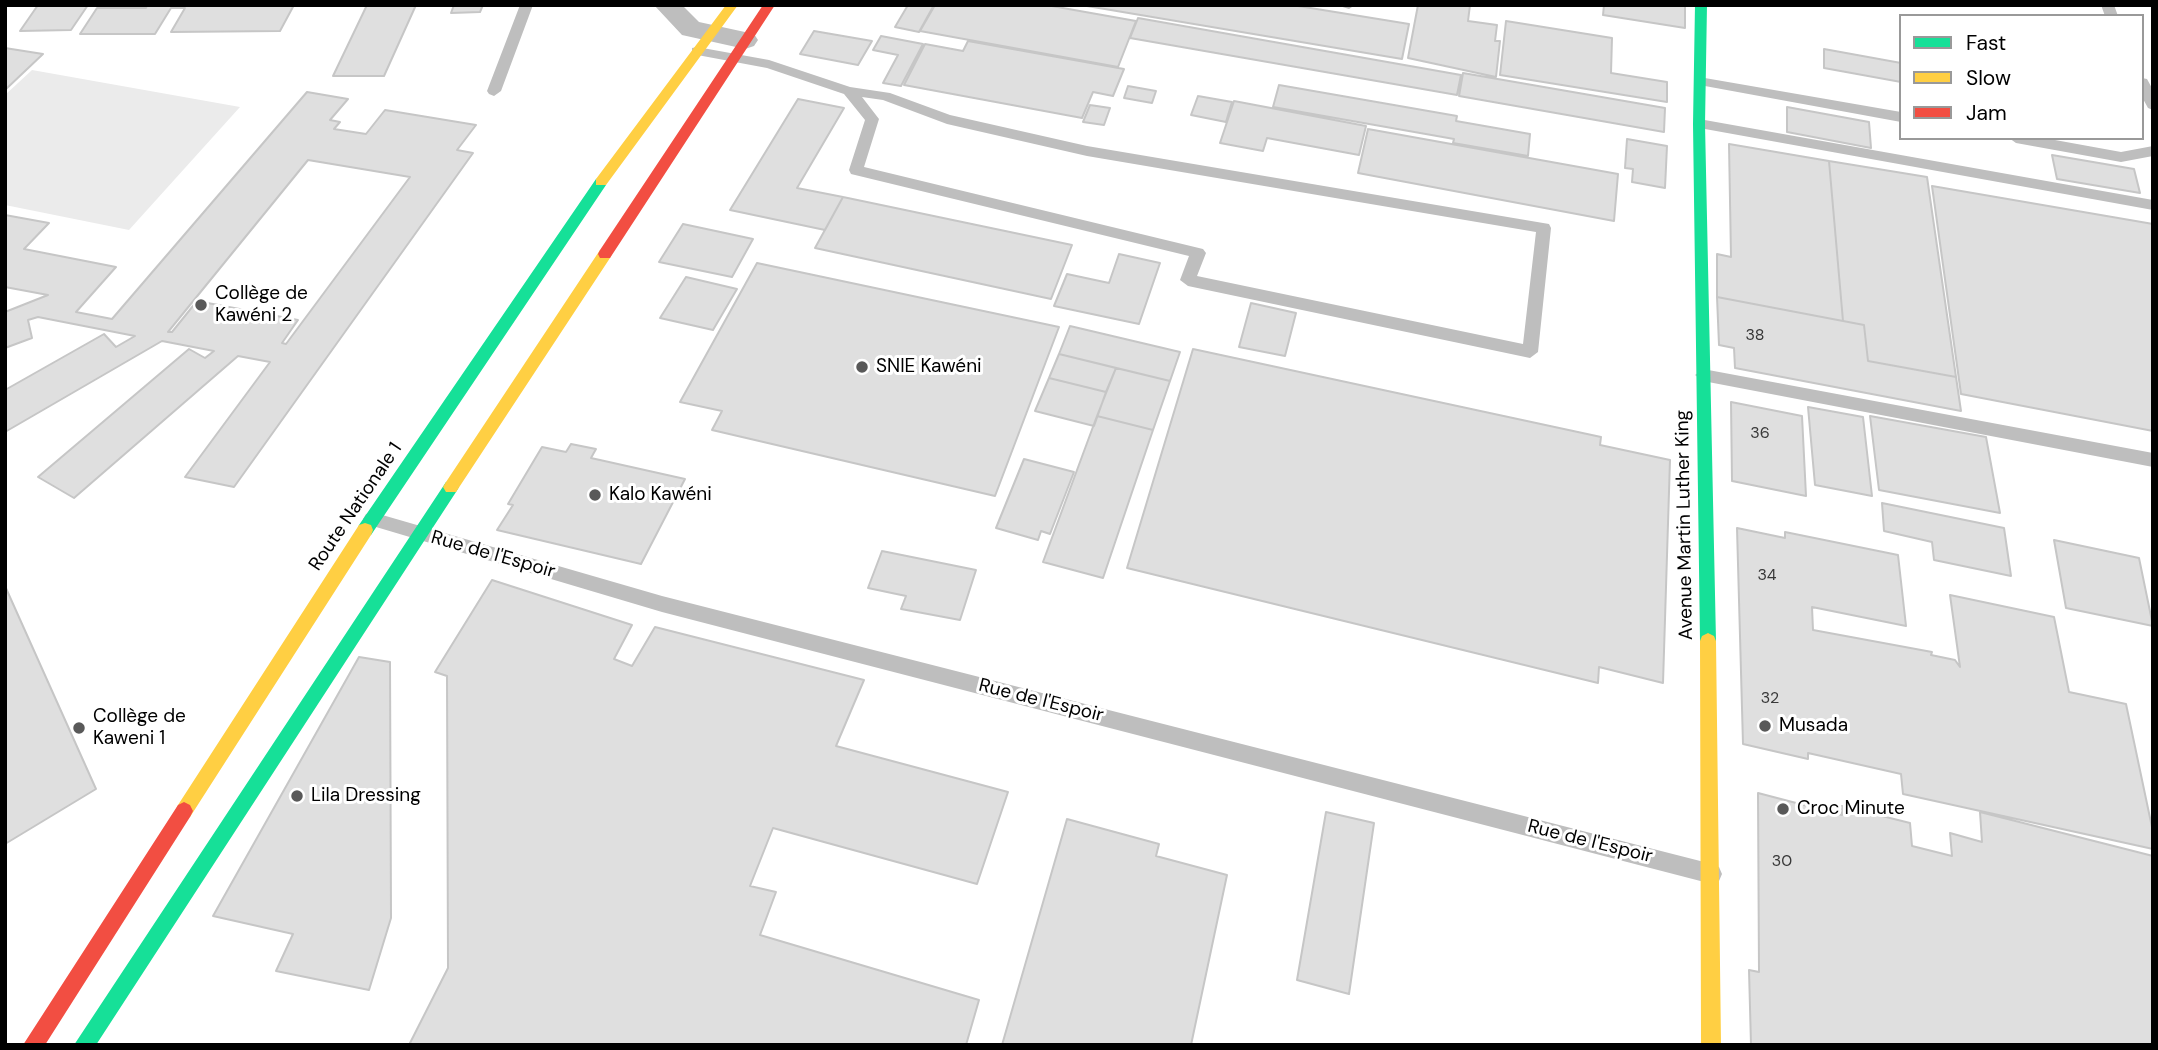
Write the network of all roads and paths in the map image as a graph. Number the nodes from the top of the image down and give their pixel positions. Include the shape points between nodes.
1 (527, 5) edge
2 (667, 5) edge
3 (732, 5) edge
4 (769, 5) edge
5 (1342, 5) edge
6 (1349, 5) edge
7 (1702, 5) edge
8 (704, 43) junction
9 (740, 49) junction
10 (1699, 81) junction
11 (2144, 86) edge
12 (494, 92) dead end
13 (849, 92) junction
14 (2153, 105) edge
15 (1899, 117) edge
16 (1699, 124) junction
17 (2027, 140) edge
18 (2153, 151) edge
19 (2153, 205) edge
20 (1703, 375) junction
21 (2153, 460) edge
22 (372, 519) junction
23 (421, 533) junction
24 (1712, 874) junction
25 (33, 1045) edge
26 (84, 1045) edge
27 (1712, 1045) edge

1 - 12 lane
2 - 8 street
3 - 8 main road, Route Nationale 1
4 - 9 main road
5 - 6 lane
7 - 10 main road, Avenue Martin Luther King
8 - 9 street
8 - 22 main road, Route Nationale 1 via 608,171
9 - 13 lane
9 - 23 main road
10 - 15 lane
10 - 16 main road, Avenue Martin Luther King
11 - 14 lane
13 - 13 lane via 872,119 856,170 1198,254 1188,280 1530,352 1544,228 1087,151 947,119 885,96
16 - 19 lane
16 - 20 main road, Avenue Martin Luther King
17 - 18 lane via 2122,157
20 - 21 lane
20 - 24 main road, Avenue Martin Luther King
22 - 23 lane, Rue de l'Espoir
22 - 25 main road, Route Nationale 1
23 - 24 lane, Rue de l'Espoir via 662,604
23 - 26 main road
24 - 27 main road, Avenue Martin Luther King

